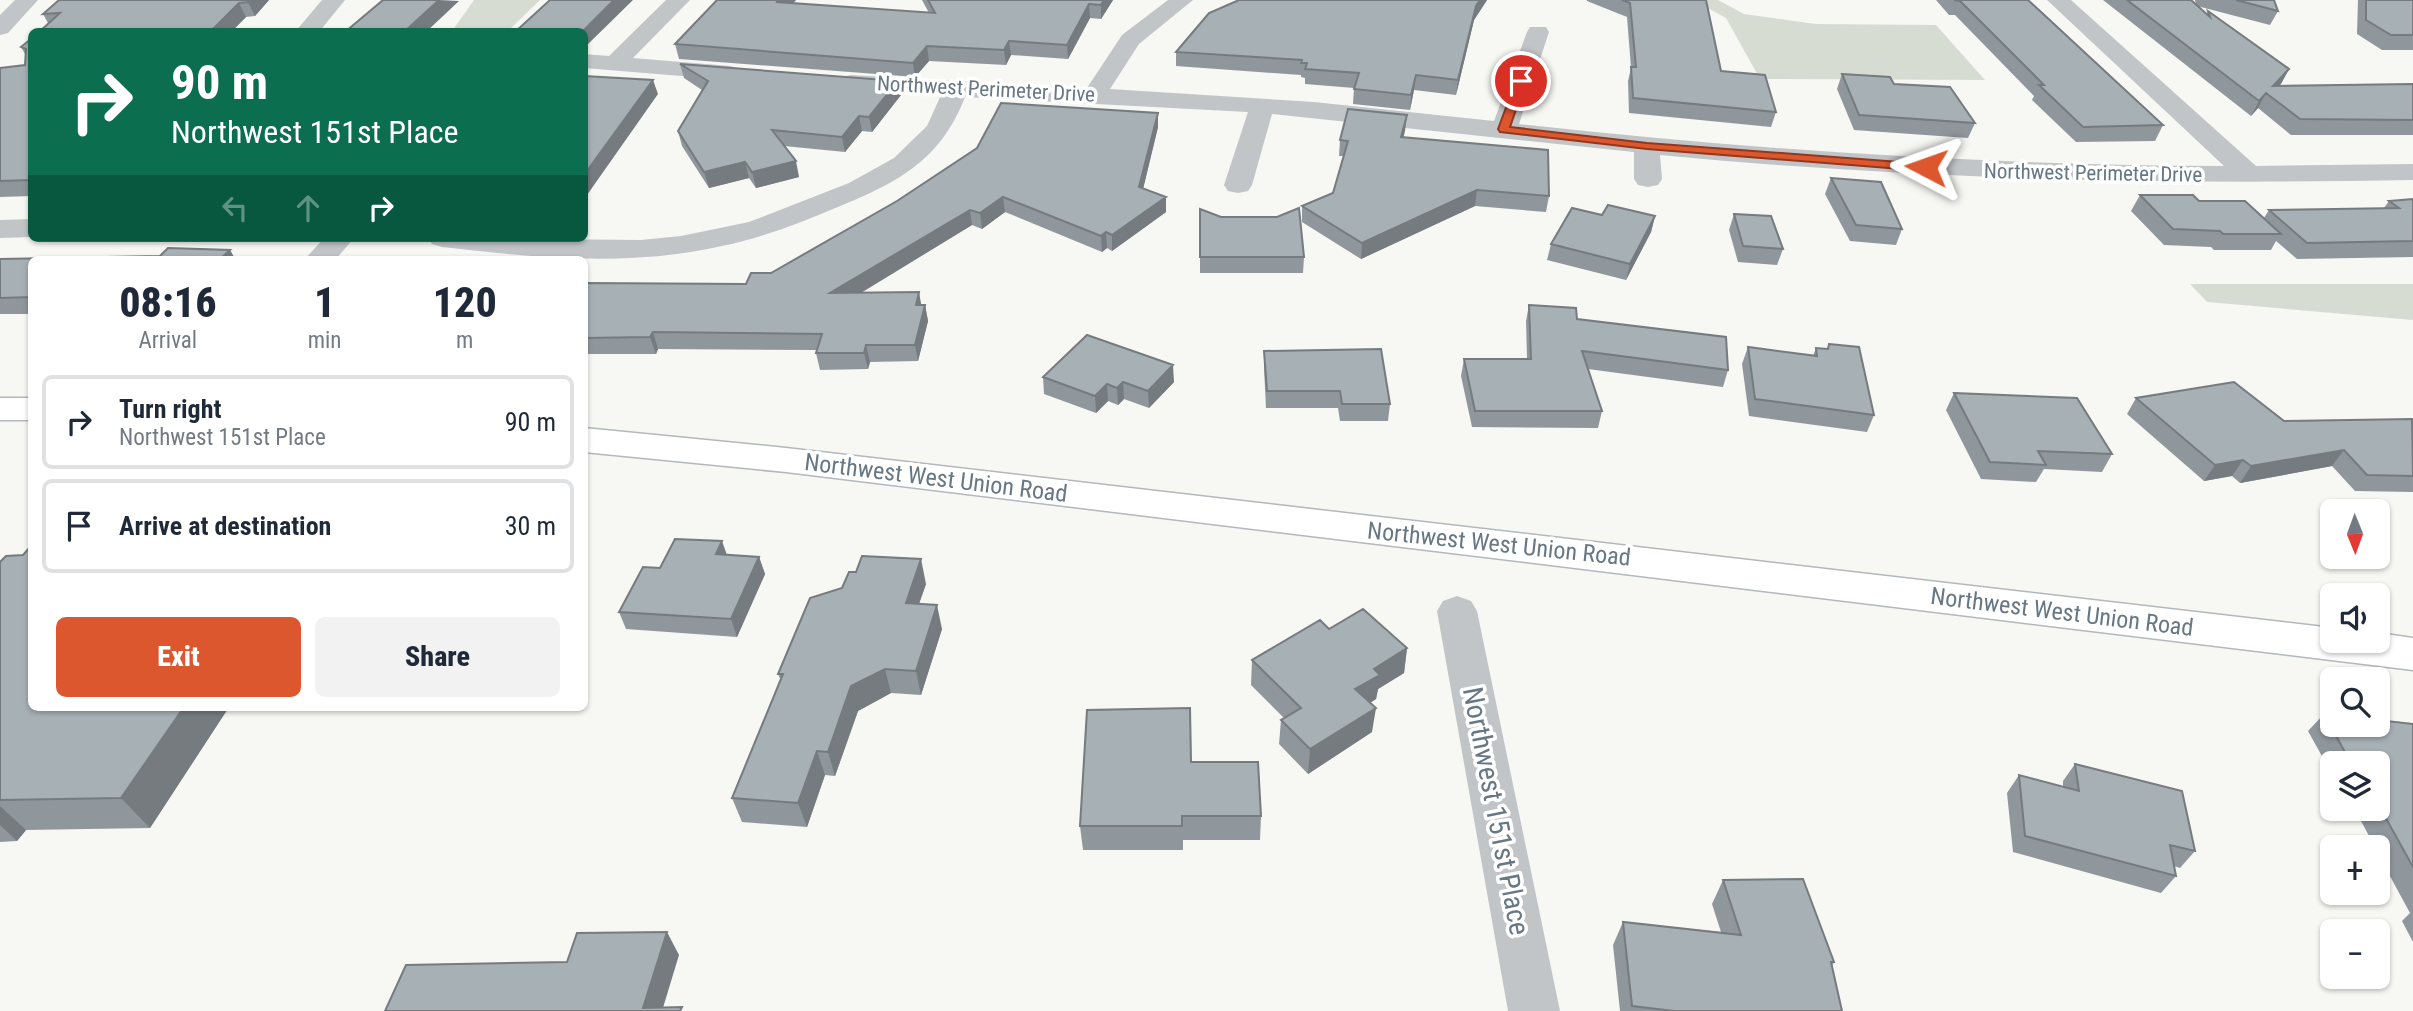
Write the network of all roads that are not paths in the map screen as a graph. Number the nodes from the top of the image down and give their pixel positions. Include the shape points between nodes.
1 (27, 0) edge
2 (334, 0) edge
3 (679, 0) edge
4 (1182, 0) edge
5 (2058, 0) edge
6 (0, 28) edge
7 (310, 28) edge
8 (1538, 32) dead end
9 (588, 61) edge
10 (615, 63) junction
11 (754, 75) edge
12 (822, 80) edge
13 (956, 90) junction
14 (1095, 94) junction
15 (1262, 106) junction
16 (1504, 129) junction
17 (1647, 146) junction
18 (2413, 173) edge
19 (2251, 176) junction
20 (1648, 179) dead end
21 (1238, 186) dead end
22 (28, 228) edge
23 (0, 229) edge
24 (336, 242) edge
25 (474, 242) edge
26 (323, 256) edge
27 (0, 409) edge
28 (28, 409) edge
29 (588, 440) edge
30 (1457, 611) dead end
31 (2413, 654) edge
32 (1534, 1011) edge

1 - 6 street
2 - 7 street
3 - 10 street
4 - 14 street via 1130,40
5 - 19 street
8 - 16 street
9 - 10 street
10 - 11 street
12 - 13 street, Northwest Perimeter Drive
13 - 14 street, Northwest Perimeter Drive
13 - 25 street via 938,130 896,167 870,185 758,228 701,240 580,251
14 - 15 street, Northwest Perimeter Drive
15 - 16 street, Northwest Perimeter Drive
15 - 21 street
16 - 17 street, Northwest Perimeter Drive
17 - 19 street, Northwest Perimeter Drive via 1940,168
17 - 20 street
18 - 19 street, Northwest Perimeter Drive
22 - 23 street
24 - 26 street
27 - 28 street
29 - 31 street, Northwest West Union Road via 786,460
30 - 32 street, Northwest 151st Place

